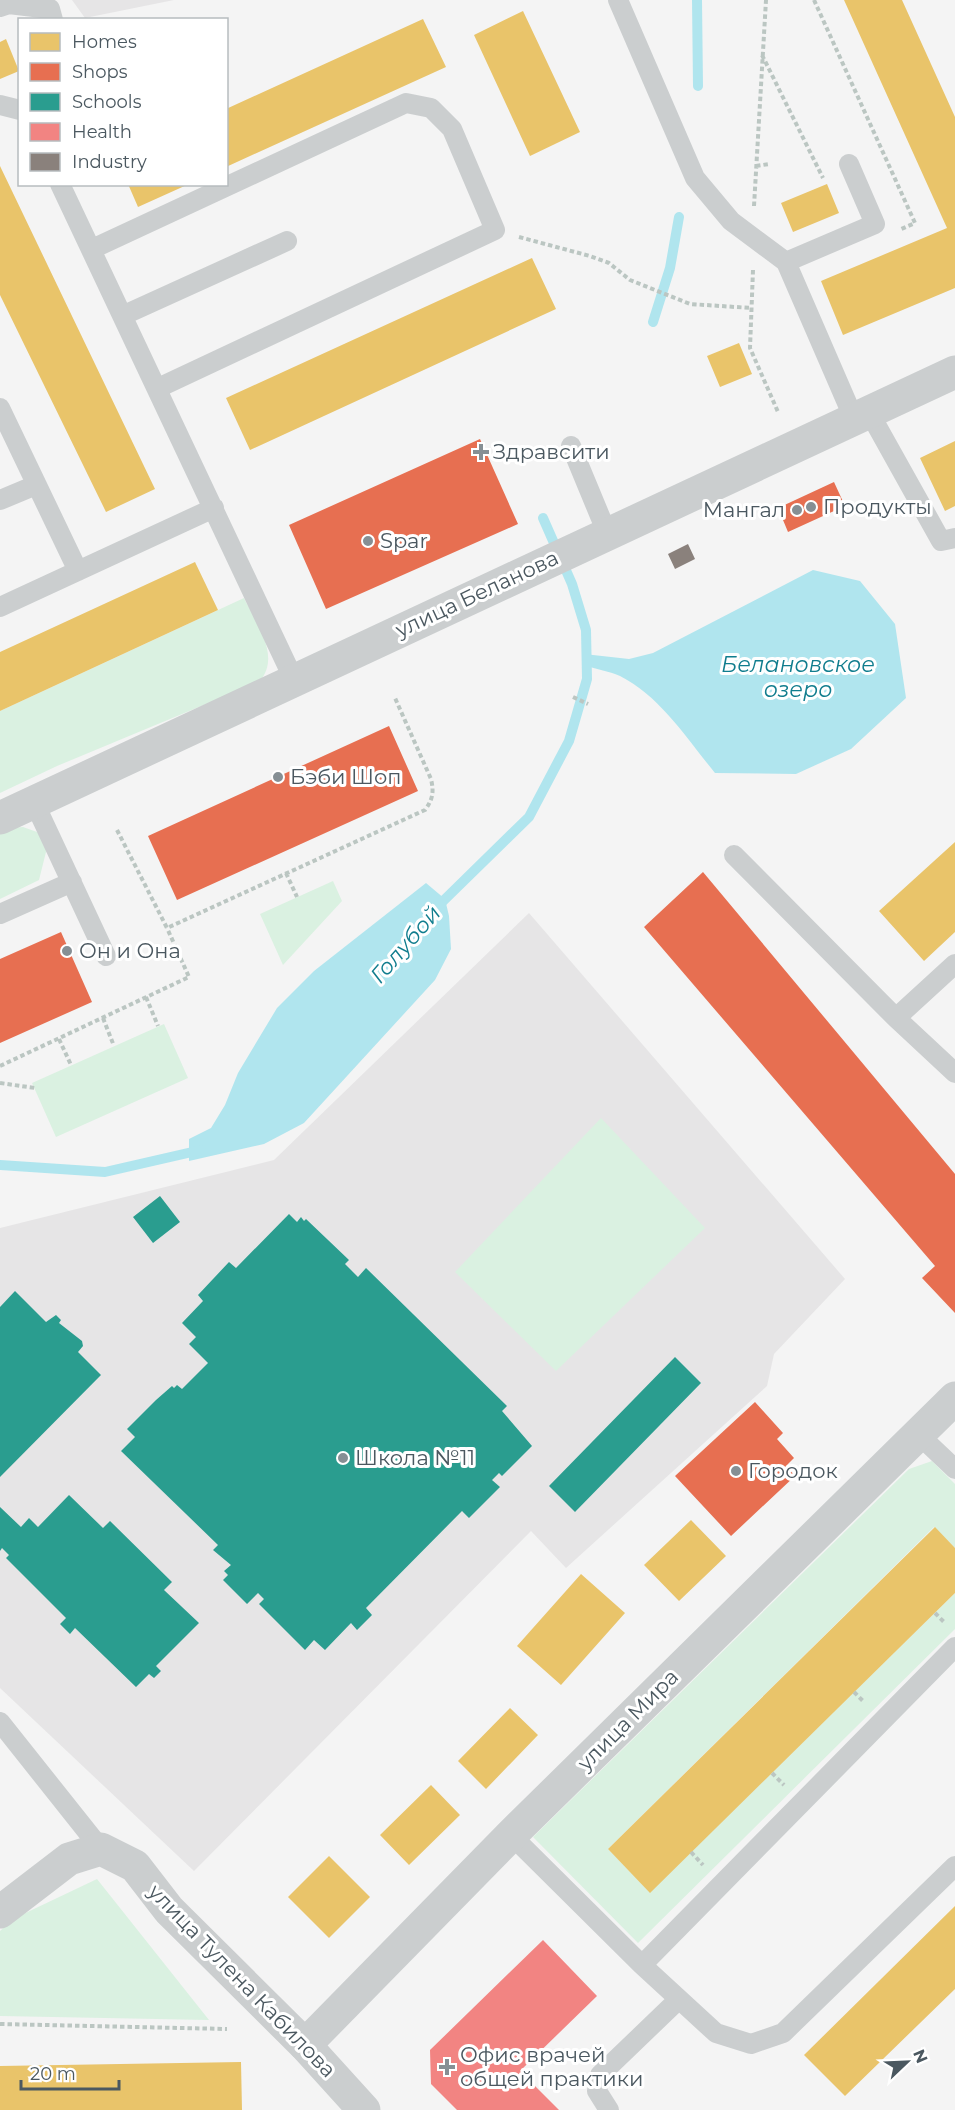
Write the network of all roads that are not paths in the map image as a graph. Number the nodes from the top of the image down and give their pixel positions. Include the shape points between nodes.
1 (618, 0) edge
2 (0, 7) edge
3 (56, 10) edge
4 (0, 105) edge
5 (18, 110) edge
6 (849, 164) dead end
7 (61, 186) edge
8 (287, 242) dead end
9 (92, 249) junction
10 (786, 262) junction
11 (124, 315) junction
12 (955, 372) edge
13 (158, 388) junction
14 (0, 408) edge
15 (862, 416) junction
16 (570, 446) dead end
17 (36, 485) junction
18 (0, 500) edge
19 (214, 508) junction
20 (601, 536) junction
21 (950, 543) edge
22 (78, 571) junction
23 (0, 607) edge
24 (294, 680) junction
25 (34, 802) junction
26 (0, 818) edge
27 (734, 855) dead end
28 (72, 882) junction
29 (0, 914) edge
30 (106, 956) dead end
31 (955, 964) edge
32 (896, 1018) junction
33 (955, 1073) edge
34 (941, 1418) edge
35 (955, 1469) edge
36 (955, 1647) edge
37 (0, 1722) edge
38 (511, 1835) junction
39 (101, 1849) junction
40 (955, 1866) edge
41 (0, 1912) edge
42 (642, 1965) junction
43 (678, 2000) junction
44 (305, 2045) junction
45 (364, 2110) edge
46 (609, 2110) edge

1 - 10 lane via 695,178 731,221
2 - 3 lane via 9,4
4 - 5 lane
6 - 10 lane via 875,224
7 - 9 lane
8 - 11 lane
9 - 11 lane
9 - 13 lane via 406,104 431,108 452,129 495,230
10 - 15 lane
11 - 13 lane
12 - 15 street, улица Беланова
13 - 19 lane
14 - 17 lane
15 - 20 street, улица Беланова
15 - 21 lane
16 - 20 lane
17 - 18 lane
17 - 22 lane
19 - 22 lane
19 - 24 lane
20 - 24 street, улица Беланова
22 - 23 lane
24 - 25 street, улица Беланова
25 - 26 street, улица Беланова
25 - 28 lane
27 - 32 lane
28 - 29 lane
28 - 30 lane
31 - 32 lane
32 - 33 lane
34 - 35 lane
34 - 38 street, улица Мира
36 - 42 lane
37 - 39 lane, улица Тулена Кабилова
38 - 42 lane
38 - 44 street, улица Мира
39 - 41 street via 69,1859
39 - 44 street, улица Тулена Кабилова via 135,1866 169,1910
40 - 43 lane via 783,2033 751,2044 716,2033
42 - 43 lane
43 - 46 lane via 600,2075 597,2091
44 - 45 street, улица Тулена Кабилова

